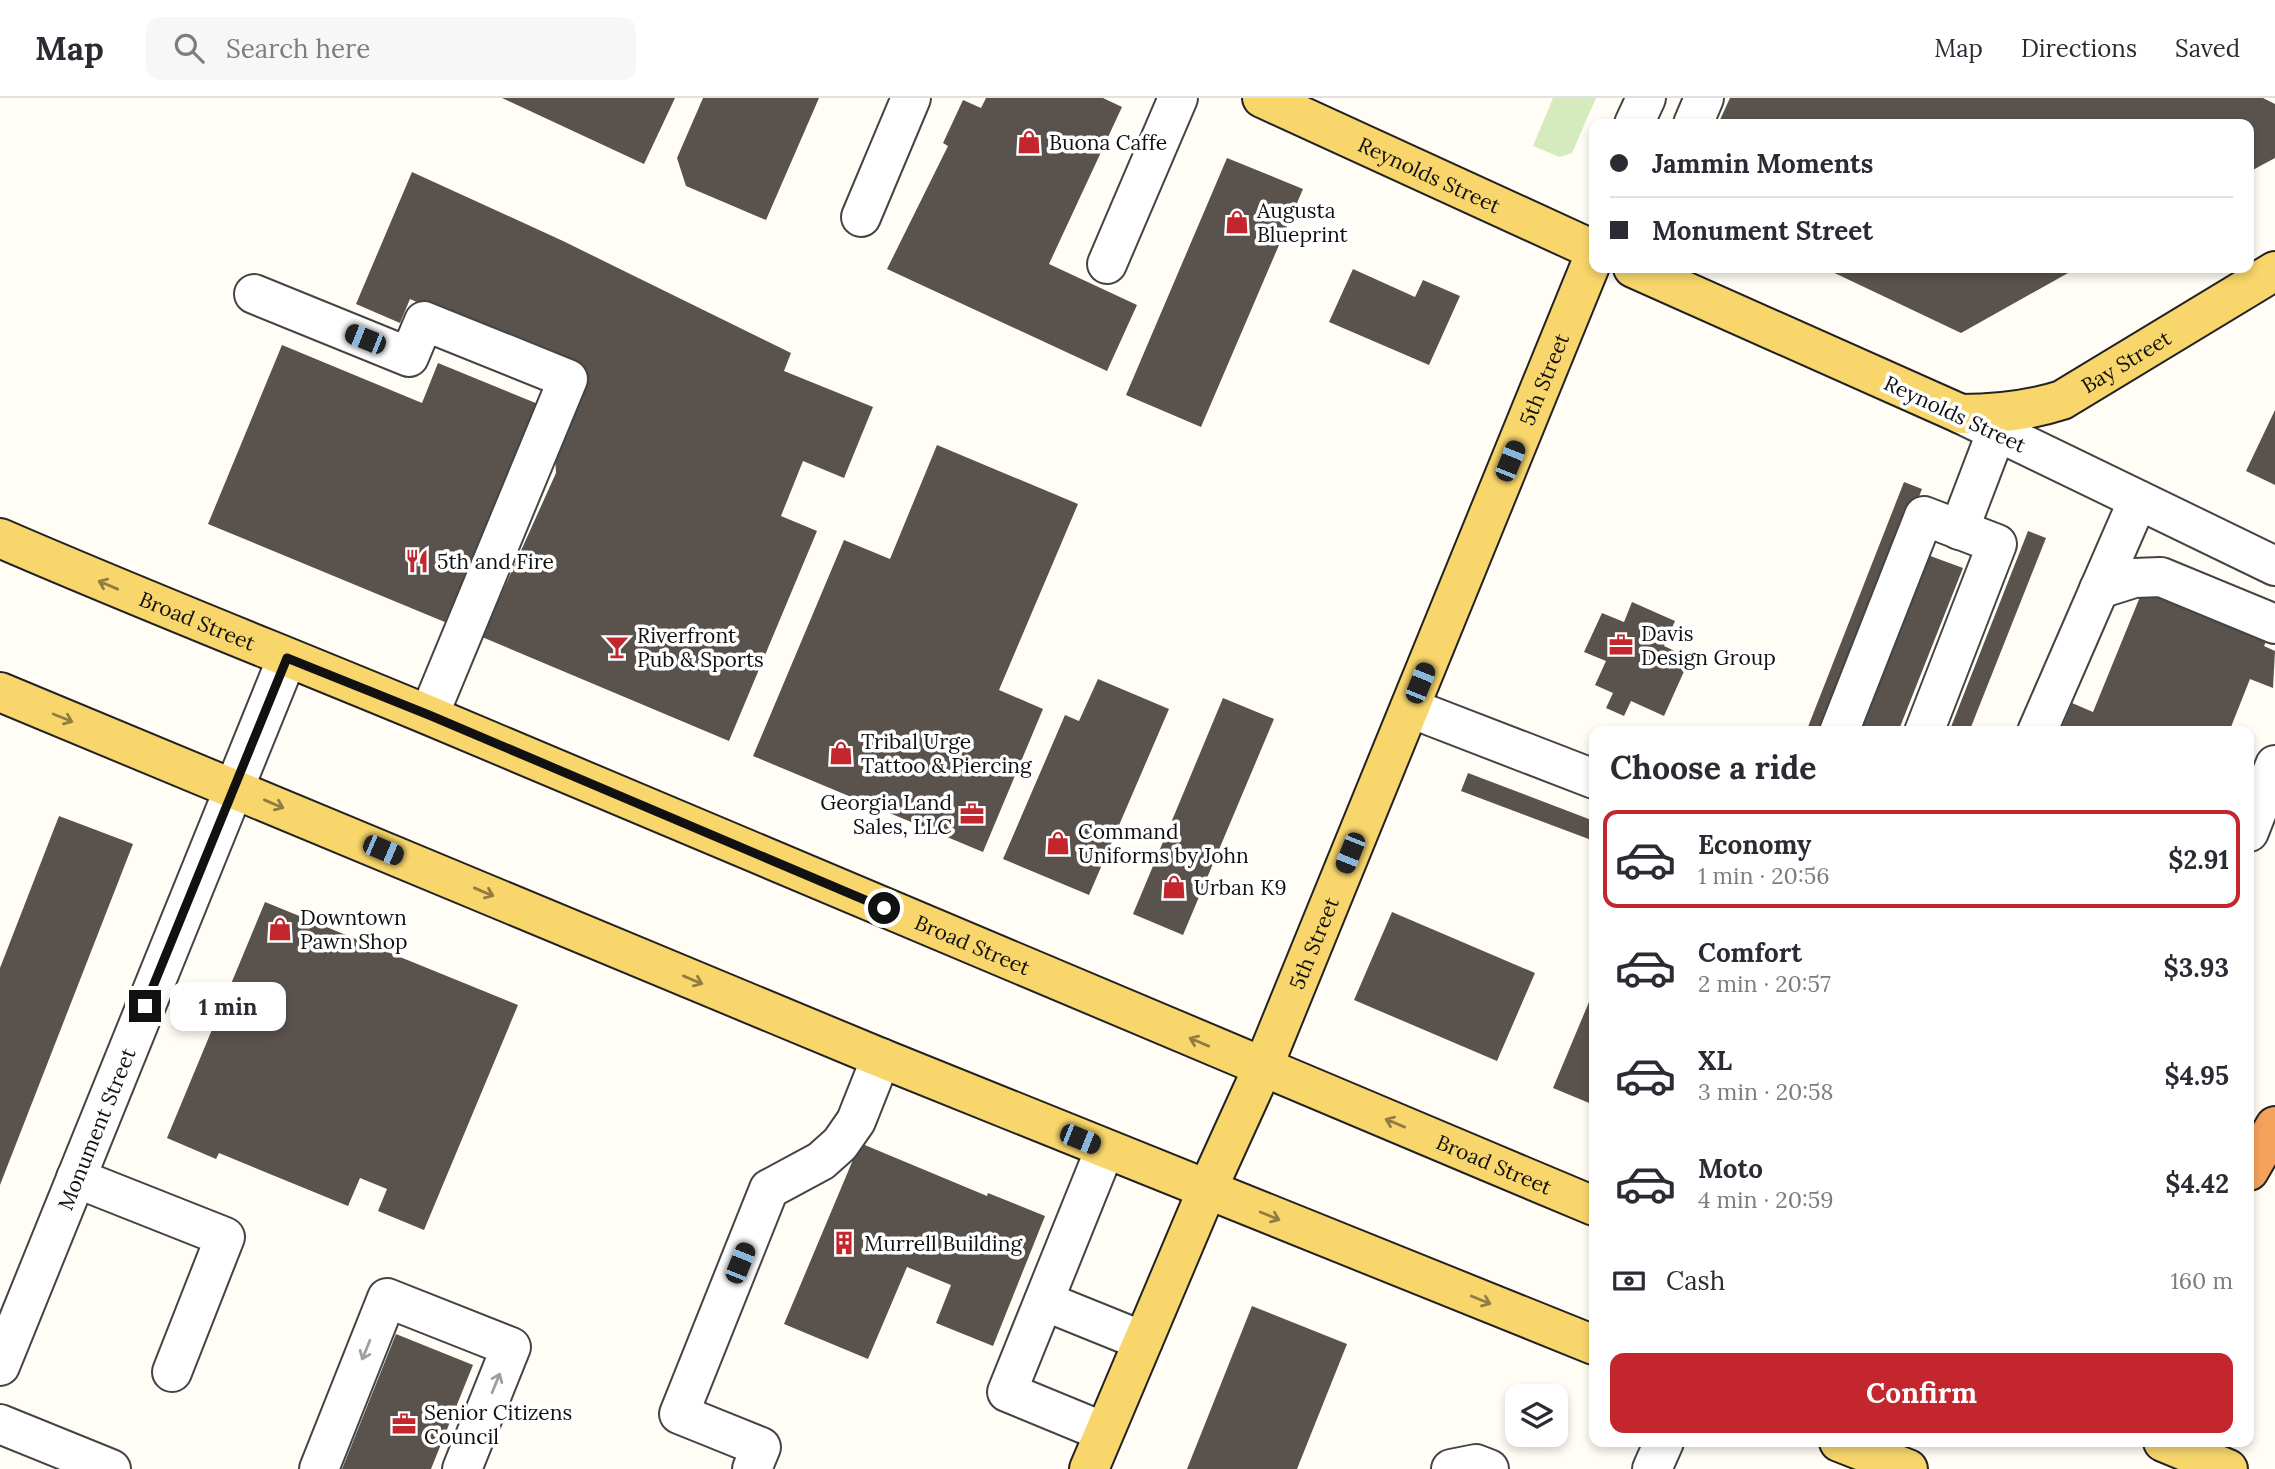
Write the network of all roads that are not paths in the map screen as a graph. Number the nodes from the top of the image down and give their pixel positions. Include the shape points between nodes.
1 (911, 98) edge
2 (1178, 98) edge
3 (1262, 98) edge
4 (1646, 98) edge
5 (1704, 98) edge
6 (1636, 119) edge
7 (1695, 119) edge
8 (861, 217) dead end
9 (1589, 248) edge
10 (1107, 264) dead end
11 (1589, 268) edge
12 (2275, 271) edge
13 (1644, 273) edge
14 (254, 294) dead end
15 (1961, 414) junction
16 (1996, 433) junction
17 (2138, 500) junction
18 (1959, 530) junction
19 (0, 538) edge
20 (2275, 566) edge
21 (2099, 589) junction
22 (2275, 624) edge
23 (287, 658) junction
24 (0, 692) edge
25 (1410, 708) junction
26 (429, 715) junction
27 (1841, 726) edge
28 (1926, 726) edge
29 (2040, 726) edge
30 (2275, 765) edge
31 (1589, 777) edge
32 (233, 787) junction
33 (2254, 819) edge
34 (881, 1058) junction
35 (1263, 1067) junction
36 (2275, 1126) edge
37 (1105, 1149) junction
38 (2254, 1162) edge
39 (76, 1178) junction
40 (1207, 1190) junction
41 (1589, 1204) edge
42 (1044, 1301) junction
43 (1143, 1342) junction
44 (1589, 1343) edge
45 (0, 1366) edge
46 (172, 1372) dead end
47 (0, 1424) edge
48 (1104, 1432) junction
49 (1662, 1447) edge
50 (1854, 1447) edge
51 (2175, 1447) edge
52 (1897, 1461) edge
53 (111, 1469) edge
54 (319, 1469) edge
55 (462, 1469) edge
56 (751, 1469) edge
57 (1089, 1469) edge
58 (1451, 1469) edge
59 (1489, 1469) edge
60 (1652, 1469) edge
61 (2228, 1469) edge

1 - 8 street
2 - 10 street
3 - 9 main road, Reynolds Street
4 - 6 street
5 - 7 street
11 - 25 main road, 5th Street
12 - 15 main road, Bay Street via 2062,400 2006,414
13 - 15 main road, Reynolds Street
14 - 26 street via 409,357 424,321 568,379
15 - 16 street, Reynolds Street
16 - 17 street, Reynolds Street
16 - 18 street
17 - 20 street, Reynolds Street
17 - 21 street
18 - 27 street via 1924,516
18 - 28 street via 1997,544
23 -> 19 main road, Broad Street
21 - 22 street via 2134,578 2161,577
21 - 29 street
23 - 26 main road, Broad Street
23 - 32 street, Monument Street
24 -> 32 main road
25 - 31 street
25 - 35 main road, 5th Street
35 -> 26 main road, Broad Street
30 - 33 street
32 -> 34 main road
32 - 39 street, Monument Street
34 - 37 main road
34 - 56 street via 856,1121 839,1144 821,1161 769,1189 679,1414 761,1447
35 - 40 main road, 5th Street
41 -> 35 main road, Broad Street
36 - 38 highway
37 - 40 main road
37 - 42 street
39 - 45 street, Monument Street
39 - 46 street via 225,1237
40 - 43 main road, 5th Street
40 -> 44 main road
42 - 43 street
42 - 48 street via 1007,1392
43 - 48 main road, 5th Street
47 - 53 street
48 - 57 main road, 5th Street
49 - 60 street
50 - 52 main road
51 - 61 main road
55 -> 54 street via 510,1347 387,1298
58 - 59 street via 1476,1464

